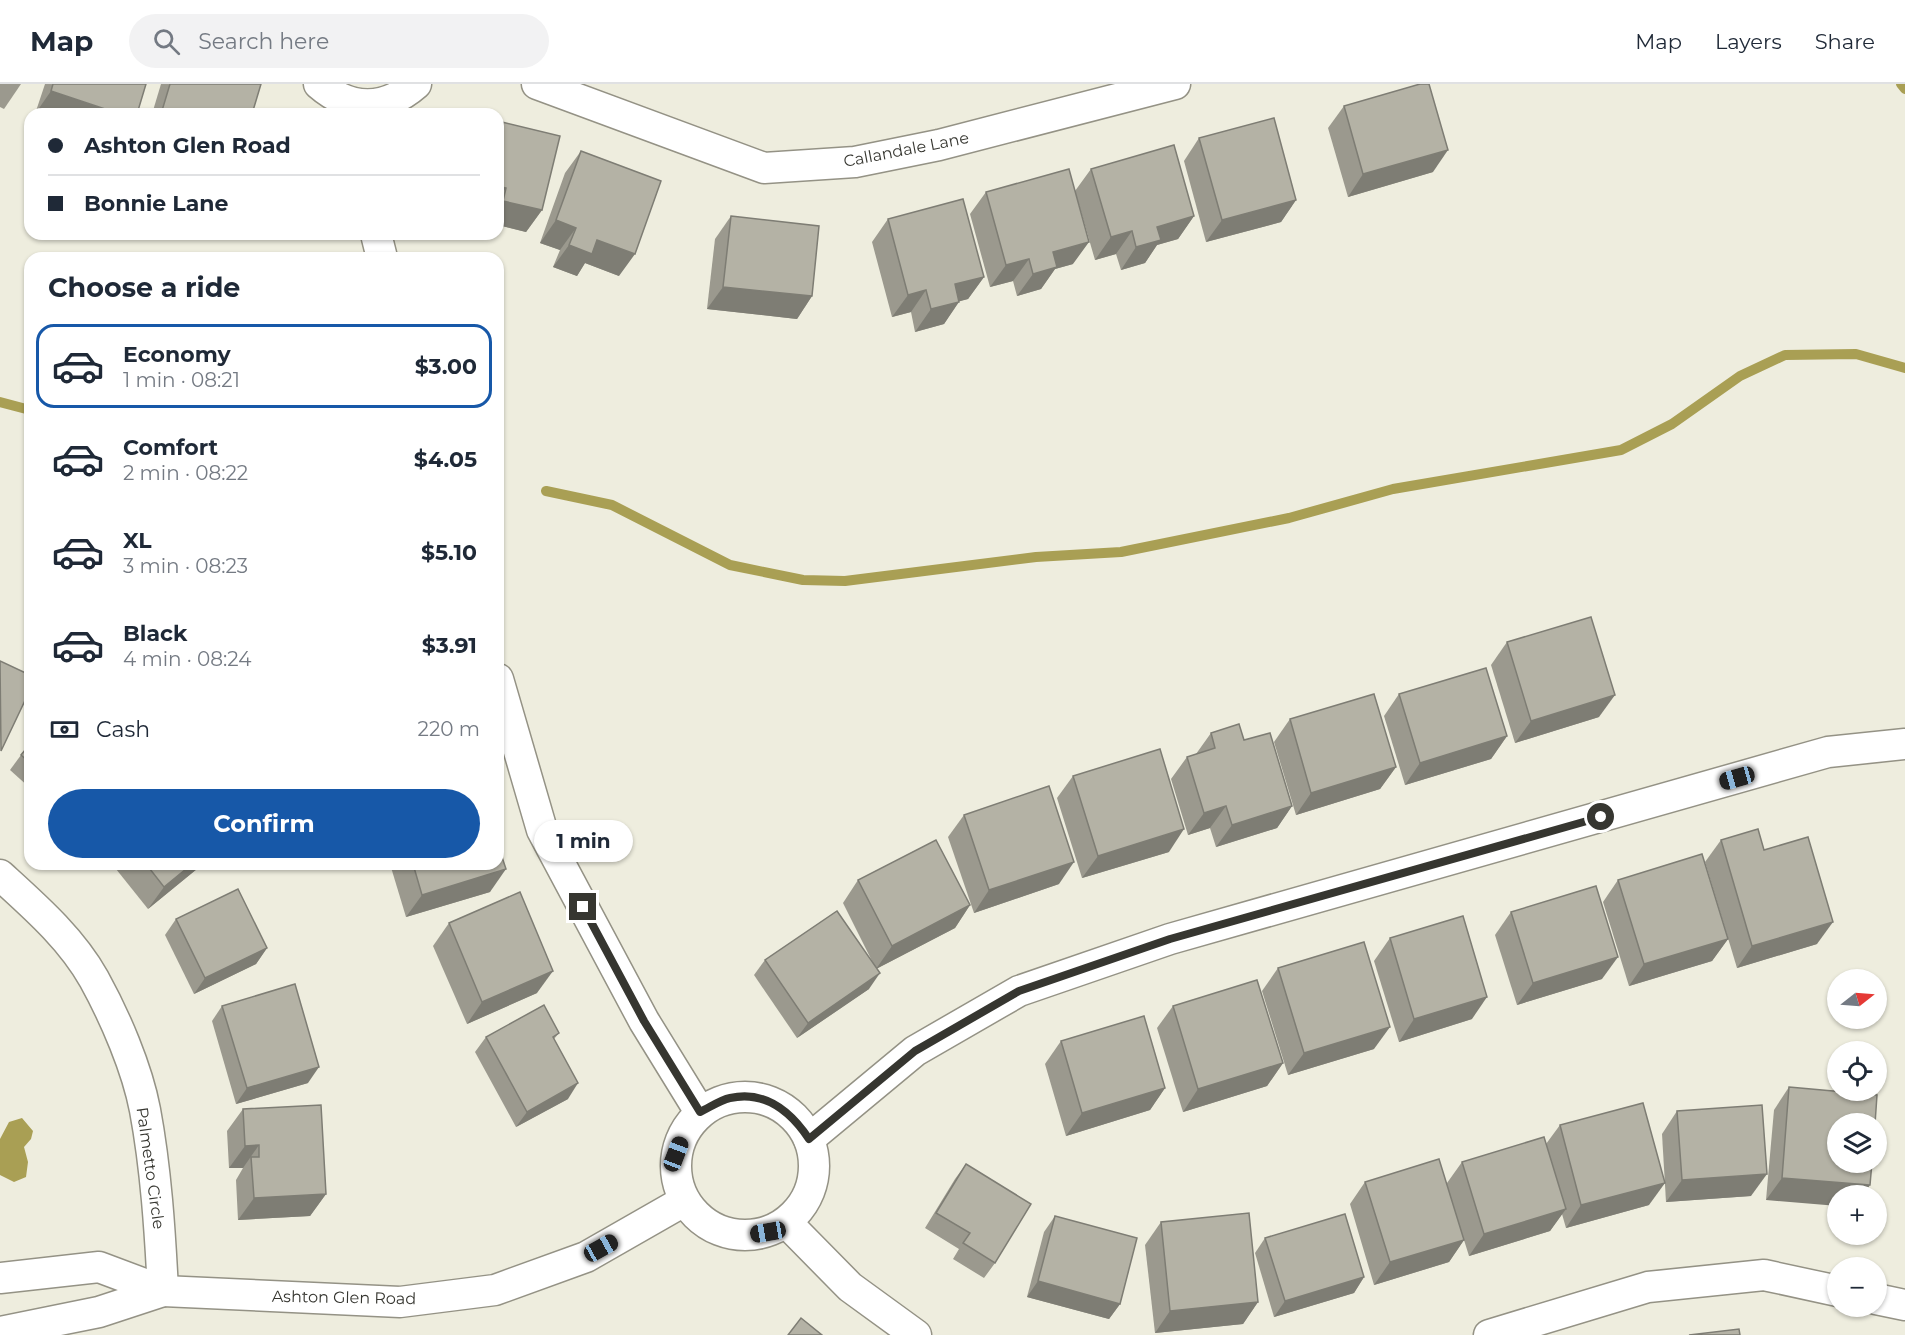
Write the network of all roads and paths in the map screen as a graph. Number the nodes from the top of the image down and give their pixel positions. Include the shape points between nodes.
1 (319, 84) edge
2 (416, 84) edge
3 (537, 84) edge
4 (1175, 84) edge
5 (1097, 94) edge
6 (353, 108) edge
7 (365, 108) edge
8 (504, 700) edge
9 (1905, 744) edge
10 (0, 875) edge
11 (700, 1112) junction
12 (809, 1139) junction
13 (684, 1201) junction
14 (787, 1222) junction
15 (0, 1278) edge
16 (1827, 1289) edge
17 (163, 1291) junction
18 (1887, 1301) edge
19 (1905, 1305) edge
20 (0, 1332) edge
21 (916, 1335) edge
22 (1489, 1335) edge

1 - 6 street
2 - 7 street via 399,98
3 - 5 street, Callandale Lane via 764,168 855,162 939,145
4 - 5 street, Callandale Lane
8 - 11 street via 542,830 644,1021
9 - 12 street via 1828,752 1170,939 1019,991 915,1051
10 - 17 street, Palmetto Circle via 49,920 93,978 123,1042 145,1109 161,1235
11 - 12 street via 729,1098 753,1097 777,1104 795,1119
11 - 13 street via 684,1131 676,1154 676,1178
12 - 14 street via 814,1158 813,1183 803,1205
13 - 14 street via 699,1219 720,1232 744,1237 768,1232
13 - 17 street, Ashton Glen Road via 586,1257 495,1290 400,1302
14 - 21 street via 850,1287
15 - 17 street, Ashton Glen Road via 99,1267
16 - 22 street via 1764,1275 1648,1287
17 - 20 street, Ashton Glen Road via 99,1312
18 - 19 street

